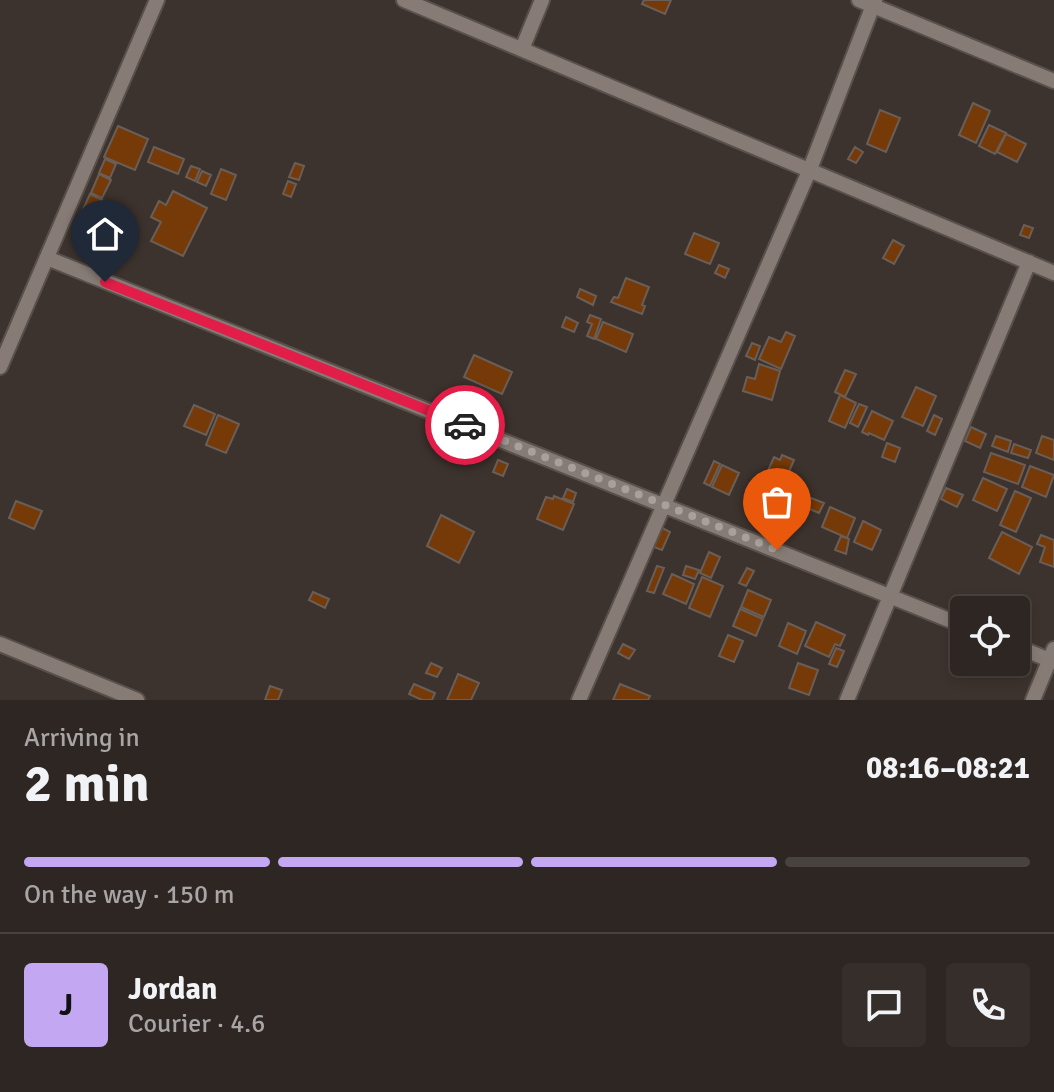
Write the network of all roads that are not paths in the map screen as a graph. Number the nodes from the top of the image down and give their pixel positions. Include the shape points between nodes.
1 (157, 0) edge
2 (404, 0) edge
3 (542, 0) edge
4 (869, 2) edge
5 (522, 49) junction
6 (1054, 81) edge
7 (810, 169) junction
8 (47, 258) junction
9 (1029, 262) junction
10 (1054, 273) edge
11 (0, 367) edge
12 (664, 505) junction
13 (890, 596) junction
14 (950, 620) edge
15 (0, 644) edge
16 (1030, 650) edge
17 (1053, 657) edge
18 (137, 700) edge
19 (579, 700) edge
20 (847, 700) edge
21 (1033, 700) edge

1 - 8 street
2 - 5 street
3 - 5 street
4 - 6 street
4 - 7 street
5 - 7 street
7 - 9 street
7 - 12 street
8 - 11 street
8 - 12 street
9 - 10 street
9 - 13 street
12 - 13 street
12 - 19 street
13 - 14 street
13 - 20 street
15 - 18 street
16 - 17 street
17 - 21 street

